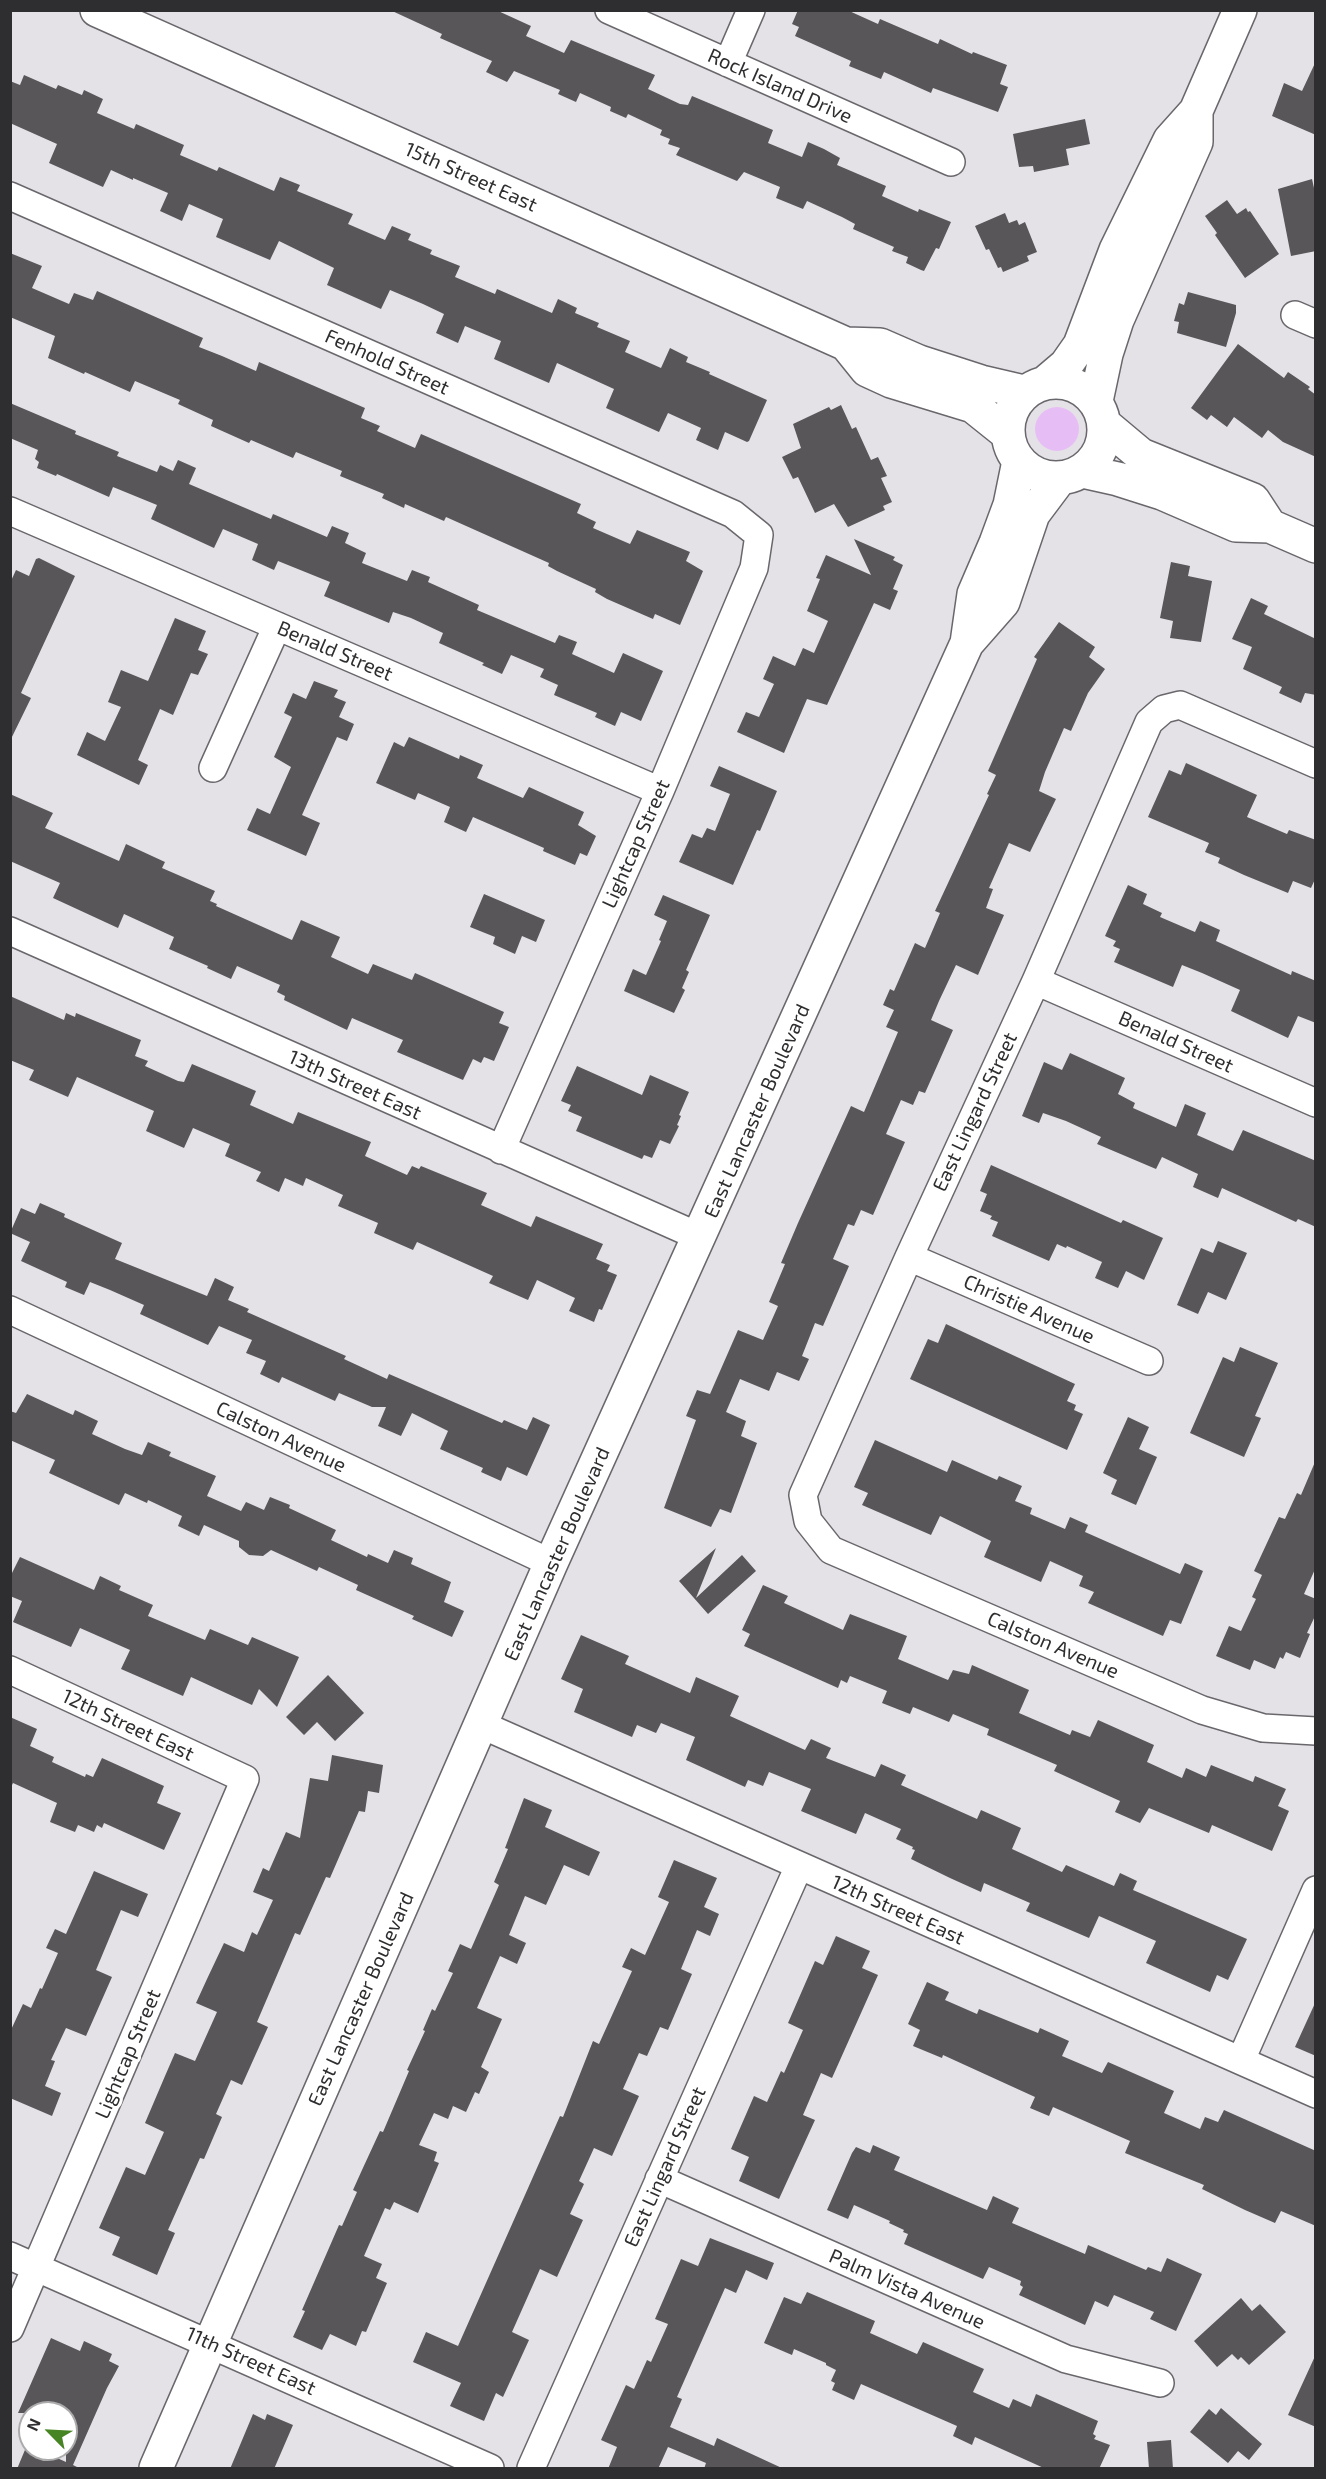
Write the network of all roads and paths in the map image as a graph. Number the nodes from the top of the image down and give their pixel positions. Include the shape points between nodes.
1 (97, 10) edge
2 (609, 10) edge
3 (751, 10) edge
4 (1240, 10) edge
5 (728, 63) junction
6 (1196, 111) junction
7 (951, 162) dead end
8 (10, 196) edge
9 (846, 344) junction
10 (1035, 387) junction
11 (1100, 412) junction
12 (1014, 448) junction
13 (1071, 474) junction
14 (10, 511) edge
15 (1270, 526) junction
16 (759, 535) joint
17 (1316, 546) edge
18 (277, 626) junction
19 (967, 643) junction
20 (1316, 764) edge
21 (213, 768) dead end
22 (660, 791) junction
23 (10, 931) edge
24 (1036, 981) junction
25 (1316, 1103) edge
26 (501, 1150) junction
27 (700, 1237) junction
28 (909, 1257) junction
29 (10, 1311) edge
30 (1149, 1361) dead end
31 (808, 1521) joint
32 (551, 1563) junction
33 (10, 1671) edge
34 (482, 1725) junction
35 (1316, 1731) edge
36 (245, 1779) joint
37 (799, 1866) junction
38 (1316, 1890) edge
39 (1241, 2060) junction
40 (1316, 2094) edge
41 (659, 2179) junction
42 (10, 2256) edge
43 (37, 2268) junction
44 (10, 2328) edge
45 (210, 2343) junction
46 (1160, 2383) dead end
47 (156, 2469) edge
48 (490, 2469) edge
49 (531, 2469) edge

1 - 9 main road, 15th Street East
2 - 5 street, Rock Island Drive
3 - 5 street
4 - 6 main road
5 - 7 street, Rock Island Drive
6 - 10 main road via 1170,140 1108,267 1080,345 1066,365
6 - 11 main road via 1196,142 1106,354
8 - 16 street, Fenhold Street via 733,514
9 - 10 main road, 15th Street East via 880,345 981,382
9 - 12 main road, 15th Street East via 867,370 973,406
10 - 11 main road via 1065,382 1081,390
10 - 12 main road via 1013,412
11 - 13 main road via 1103,442 1095,459
11 - 15 main road via 1141,455 1253,500
12 - 13 main road via 1042,474
12 - 19 main road, East Lancaster Boulevard via 1010,505 974,594
13 - 15 main road via 1118,478 1236,525
13 - 19 main road, East Lancaster Boulevard via 1033,514 1003,602
14 - 18 street, Benald Street
15 - 17 main road
16 - 22 street, Lightcap Street via 754,568
18 - 21 street
18 - 22 street, Benald Street
19 - 27 main road, East Lancaster Boulevard
20 - 24 street, East Lingard Street via 1180,705 1164,709 1149,722
22 - 26 street, Lightcap Street
23 - 26 street, 13th Street East
24 - 25 street, Benald Street
24 - 28 street, East Lingard Street
26 - 27 street, 13th Street East
27 - 32 main road, East Lancaster Boulevard
28 - 30 street, Christie Avenue
28 - 31 street, East Lingard Street via 803,1495
29 - 32 street, Calston Avenue
31 - 35 street, Calston Avenue via 831,1550 1202,1710 1263,1728
32 - 34 main road, East Lancaster Boulevard
33 - 36 street, 12th Street East
34 - 37 street, 12th Street East
34 - 45 main road, East Lancaster Boulevard
36 - 43 street, Lightcap Street
37 - 39 street, 12th Street East
37 - 41 street, East Lingard Street
38 - 39 street
39 - 40 street, 12th Street East
41 - 46 street, Palm Vista Avenue via 1066,2358
41 - 49 street, East Lingard Street
42 - 43 street, 11th Street East
43 - 44 street, Lightcap Street
43 - 45 street, 11th Street East
45 - 47 main road, East Lancaster Boulevard
45 - 48 street, 11th Street East

